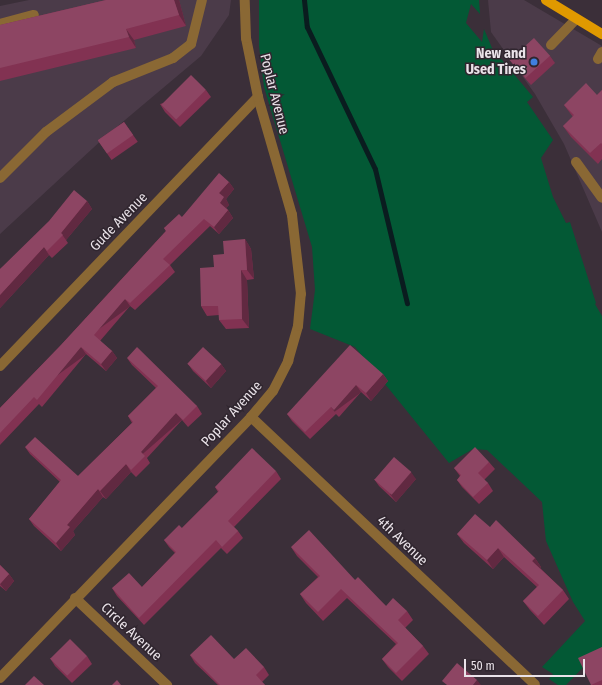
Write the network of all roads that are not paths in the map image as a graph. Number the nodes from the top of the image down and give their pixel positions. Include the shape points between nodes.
1 (202, 0) edge
2 (245, 0) edge
3 (546, 0) edge
4 (34, 15) edge
5 (576, 19) junction
6 (0, 24) edge
7 (602, 34) edge
8 (551, 45) dead end
9 (258, 97) junction
10 (576, 162) dead end
11 (0, 178) edge
12 (602, 198) edge
13 (0, 366) edge
14 (252, 417) junction
15 (76, 598) junction
16 (0, 678) edge
17 (529, 683) edge
18 (167, 685) edge

1 - 11 street via 191,44 173,58 112,82 46,132
2 - 9 street, Poplar Avenue via 246,38
3 - 5 main road
4 - 6 street
5 - 7 main road
5 - 8 street
9 - 13 street, Gude Avenue
9 - 14 street, Poplar Avenue via 292,215 301,294 298,326 288,361 273,391
10 - 12 street
14 - 15 street, Poplar Avenue
14 - 17 street, 4th Avenue
15 - 16 street, Poplar Avenue
15 - 18 street, Circle Avenue

